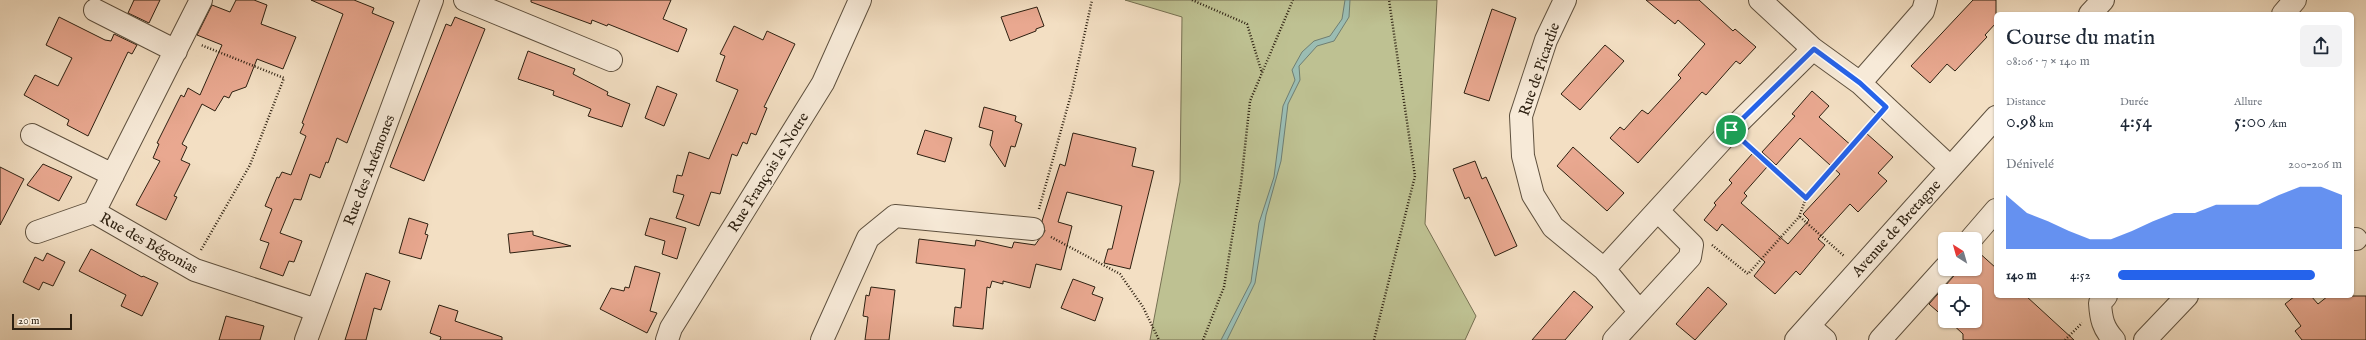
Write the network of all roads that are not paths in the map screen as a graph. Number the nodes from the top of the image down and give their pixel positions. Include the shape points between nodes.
1 (201, 0) edge
2 (432, 0) edge
3 (465, 0) edge
4 (860, 0) edge
5 (1565, 0) edge
6 (1760, 0) edge
7 (1926, 0) edge
8 (2103, 0) edge
9 (2295, 0) edge
10 (95, 10) dead end
11 (2092, 12) edge
12 (2285, 12) edge
13 (179, 44) junction
14 (1814, 49) junction
15 (611, 60) dead end
16 (1860, 83) junction
17 (1994, 119) edge
18 (32, 135) dead end
19 (1950, 167) junction
20 (114, 175) junction
21 (1658, 211) junction
22 (94, 212) junction
23 (1994, 212) edge
24 (1033, 229) road end
25 (37, 232) dead end
26 (1976, 232) edge
27 (1604, 270) junction
28 (1938, 276) edge
29 (2104, 298) edge
30 (2185, 298) edge
31 (316, 310) junction
32 (1639, 311) junction
33 (1802, 333) edge
34 (306, 340) edge
35 (667, 340) edge
36 (822, 340) edge
37 (1614, 340) edge
38 (1826, 340) edge
39 (1880, 340) edge
40 (2114, 340) edge
41 (2145, 340) edge

1 - 13 street, Rue des Bégonias
2 - 31 street, Rue des Anémones
3 - 15 street
4 - 35 street, Rue François le Notre via 823,83 671,328
5 - 27 street, Rue de Picardie via 1546,40 1521,116 1523,156 1533,195 1553,227
6 - 14 street
7 - 16 street via 1923,11
8 - 11 street
9 - 12 street
10 - 13 street
13 - 20 street, Rue des Bégonias
14 - 16 street
14 - 21 street via 1731,130
16 - 19 street
17 - 19 street, Avenue de Bretagne
18 - 20 street
19 - 33 street, Avenue de Bretagne
20 - 22 street, Rue des Bégonias
21 - 27 street
21 - 32 street via 1692,245 1690,257
22 - 25 street
22 - 31 street, Rue des Bégonias via 191,268
23 - 26 street
24 - 36 street via 895,216 868,238
27 - 32 street, Rue de Picardie
28 - 39 street
29 - 40 street via 2100,303 2101,320 2105,330
30 - 41 street
31 - 34 street, Rue des Anémones
32 - 37 street
33 - 38 street

